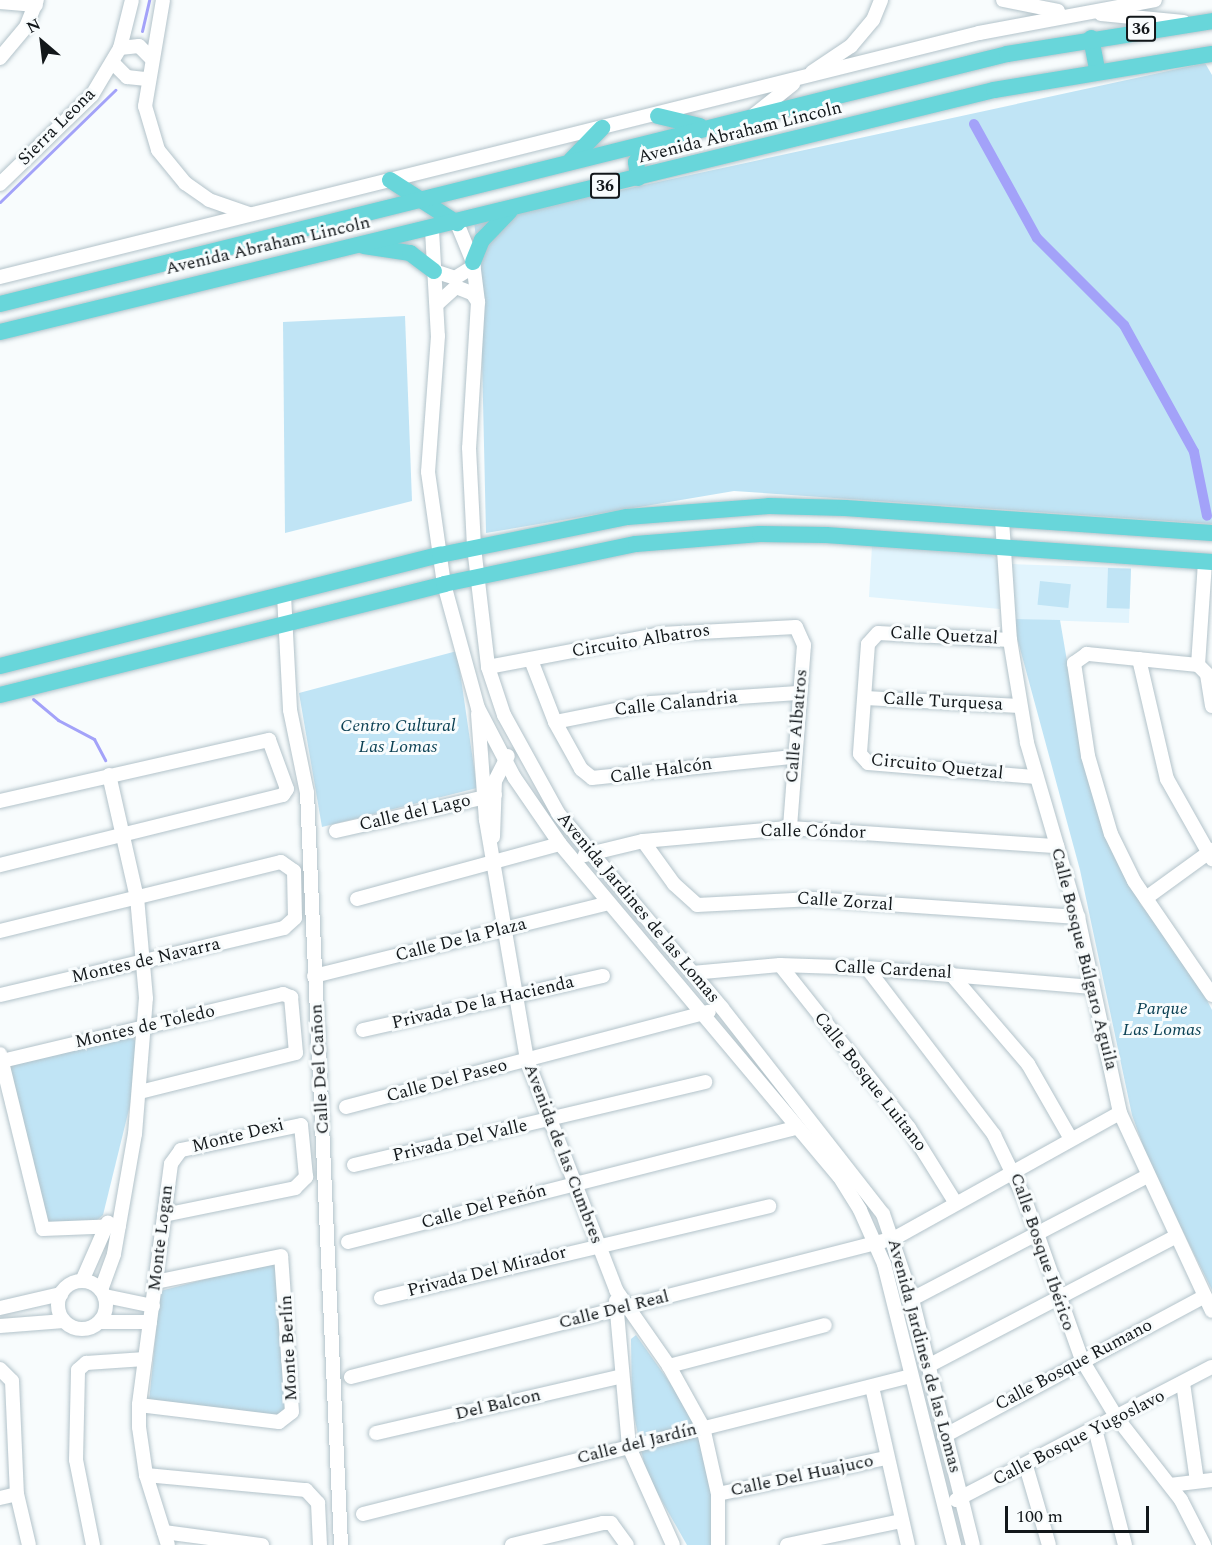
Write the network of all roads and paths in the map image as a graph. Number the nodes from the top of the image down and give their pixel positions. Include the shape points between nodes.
1 (132, 0) edge
2 (163, 0) edge
3 (881, 0) edge
4 (1003, 0) edge
5 (1155, 0) edge
6 (0, 2) edge
7 (36, 3) edge
8 (1080, 11) junction
9 (1212, 21) edge
10 (1192, 23) junction
11 (1091, 38) junction
12 (120, 48) junction
13 (1210, 55) edge
14 (1, 57) edge
15 (152, 59) junction
16 (113, 63) junction
17 (1097, 69) junction
18 (147, 79) junction
19 (796, 81) junction
20 (658, 117) junction
21 (751, 118) junction
22 (704, 127) junction
23 (602, 128) junction
24 (662, 138) junction
25 (570, 161) junction
26 (639, 178) junction
27 (390, 180) junction
28 (0, 184) edge
29 (479, 185) junction
30 (420, 201) junction
31 (513, 209) junction
32 (249, 214) junction
33 (451, 219) junction
34 (432, 230) junction
35 (355, 244) junction
36 (473, 264) junction
37 (434, 271) junction
38 (0, 277) edge
39 (478, 302) junction
40 (0, 304) edge
41 (437, 304) junction
42 (0, 332) edge
43 (1002, 520) junction
44 (1103, 528) junction
45 (1212, 533) edge
46 (1003, 547) junction
47 (474, 548) junction
48 (1101, 554) junction
49 (440, 555) junction
50 (1209, 562) edge
51 (477, 577) junction
52 (444, 584) junction
53 (284, 595) junction
54 (289, 623) junction
55 (796, 627) joint
56 (878, 633) joint
57 (1010, 640) junction
58 (1139, 659) junction
59 (531, 660) junction
60 (0, 666) edge
61 (488, 667) junction
62 (1202, 670) junction
63 (798, 693) junction
64 (0, 695) edge
65 (865, 698) junction
66 (1020, 706) junction
67 (1212, 706) edge
68 (478, 708) junction
69 (555, 722) junction
70 (519, 747) junction
71 (793, 757) junction
72 (504, 761) junction
73 (109, 775) junction
74 (1036, 777) junction
75 (489, 796) junction
76 (0, 801) edge
77 (790, 828) junction
78 (336, 831) dead end
79 (126, 832) junction
80 (643, 841) junction
81 (560, 844) junction
82 (1057, 846) junction
83 (591, 853) junction
84 (1210, 854) edge
85 (573, 859) junction
86 (496, 863) junction
87 (0, 865) edge
88 (137, 898) junction
89 (1146, 898) junction
90 (357, 899) dead end
91 (608, 903) junction
92 (1078, 917) junction
93 (502, 930) junction
94 (0, 931) edge
95 (143, 963) junction
96 (780, 965) junction
97 (867, 968) junction
98 (692, 973) junction
99 (950, 973) junction
100 (603, 975) dead end
101 (314, 976) junction
102 (1092, 987) junction
103 (0, 995) edge
104 (1212, 995) edge
105 (513, 999) junction
106 (722, 1008) junction
107 (703, 1014) junction
108 (145, 1027) junction
109 (363, 1030) dead end
110 (1, 1057) edge
111 (527, 1060) junction
112 (705, 1082) dead end
113 (140, 1092) junction
114 (346, 1107) dead end
115 (1120, 1113) junction
116 (548, 1120) junction
117 (795, 1128) junction
118 (1071, 1139) junction
119 (175, 1155) joint
120 (354, 1165) dead end
121 (1014, 1171) junction
122 (1146, 1176) junction
123 (573, 1183) junction
124 (122, 1200) junction
125 (955, 1202) junction
126 (769, 1206) dead end
127 (164, 1215) junction
128 (119, 1226) junction
129 (104, 1227) junction
130 (1036, 1235) junction
131 (1175, 1237) junction
132 (895, 1238) junction
133 (348, 1242) dead end
134 (597, 1244) junction
135 (877, 1244) junction
136 (82, 1281) junction
137 (156, 1282) junction
138 (103, 1293) junction
139 (61, 1294) junction
140 (1205, 1296) junction
141 (381, 1298) dead end
142 (912, 1299) junction
143 (1056, 1299) junction
144 (153, 1306) junction
145 (0, 1308) edge
146 (622, 1308) junction
147 (1212, 1311) edge
148 (64, 1321) junction
149 (100, 1322) junction
150 (150, 1322) junction
151 (825, 1325) dead end
152 (0, 1326) edge
153 (145, 1359) junction
154 (1082, 1360) junction
155 (669, 1366) junction
156 (928, 1366) junction
157 (1212, 1367) edge
158 (4, 1371) edge
159 (911, 1376) junction
160 (351, 1377) dead end
161 (619, 1377) junction
162 (1183, 1383) junction
163 (872, 1387) junction
164 (140, 1405) junction
165 (1117, 1418) junction
166 (703, 1427) junction
167 (1095, 1429) junction
168 (6, 1433) edge
169 (376, 1433) dead end
170 (945, 1436) junction
171 (629, 1447) junction
172 (886, 1458) junction
173 (1026, 1466) junction
174 (146, 1475) junction
175 (1197, 1480) junction
176 (1212, 1480) edge
177 (1170, 1485) junction
178 (17, 1494) junction
179 (718, 1494) junction
180 (0, 1498) edge
181 (962, 1498) junction
182 (944, 1503) junction
183 (363, 1514) dead end
184 (901, 1521) junction
185 (166, 1539) edge
186 (28, 1545) edge
187 (93, 1545) edge
188 (262, 1545) edge
189 (320, 1545) edge
190 (341, 1545) edge
191 (512, 1545) edge
192 (627, 1545) edge
193 (673, 1545) edge
194 (718, 1545) edge
195 (788, 1545) edge
196 (908, 1545) edge
197 (954, 1545) edge
198 (973, 1545) edge
199 (1049, 1545) edge
200 (1125, 1545) edge
201 (1203, 1545) edge
202 (1212, 1545) edge

1 - 12 street, Sierra Leona
2 - 15 street
3 - 19 street via 873,20 851,46
4 - 8 street via 1032,9
5 - 8 street
6 - 7 street
7 - 14 street
8 - 10 street
8 - 19 street
9 - 10 main road, 36
10 - 11 main road, 36
11 - 17 main road
11 - 21 main road, 36
12 - 15 street via 139,46
12 - 16 street, Sierra Leona
13 - 17 main road, Avenida Abraham Lincoln / 36
15 - 18 street
16 - 18 street via 127,77
16 - 28 street, Sierra Leona via 92,95
17 - 26 main road, Avenida Abraham Lincoln / 36
18 - 32 street via 150,129 169,167 209,200
19 - 20 street
19 - 21 street
20 - 22 main road
20 - 23 street
21 - 22 main road, 36
22 - 24 main road, 36
23 - 25 main road
23 - 27 street
24 - 25 main road, 36
24 - 26 main road via 637,160
25 - 29 main road, 36
26 - 31 main road, Avenida Abraham Lincoln / 36
27 - 30 main road
27 - 32 street
29 - 30 main road, 36
29 - 33 main road
30 - 33 main road
30 - 40 main road, 36
31 - 33 main road, Avenida Abraham Lincoln / 36
31 - 36 main road via 482,240
32 - 38 street
33 - 34 main road, Avenida Abraham Lincoln / 36
33 - 36 street, Avenida Jardines de las Lomas
34 - 35 main road, Avenida Abraham Lincoln / 36
34 - 37 street, Avenida Jardines de las Lomas
35 - 37 main road via 410,254
35 - 42 main road, Avenida Abraham Lincoln / 36
36 - 37 street via 455,278
36 - 39 street, Avenida Jardines de las Lomas
37 - 41 street, Avenida Jardines de las Lomas
39 - 41 street via 472,292 456,287
39 - 47 street, Avenida Jardines de las Lomas via 469,448
41 - 49 street, Avenida Jardines de las Lomas via 428,472
43 - 44 main road
43 - 46 street, Calle Bosque Búlgaro Aguila
43 - 47 main road via 768,506 627,517
44 - 45 main road
44 - 48 main road
46 - 48 main road
46 - 51 main road via 826,535 700,537 583,553
46 - 57 street, Calle Bosque Búlgaro Aguila
47 - 49 main road
47 - 51 street, Avenida Jardines de las Lomas
48 - 50 main road
49 - 52 street, Avenida Jardines de las Lomas
49 - 53 main road
50 - 62 street
51 - 52 main road
51 - 61 street, Avenida Jardines de las Lomas
52 - 54 main road
52 - 68 street, Avenida Jardines de las Lomas
53 - 54 street, Calle Del Cañon
53 - 60 main road
54 - 64 main road
54 - 101 street, Calle Del Cañon via 288,689 307,793
55 - 59 street, Circuito Albatros via 661,634
55 - 63 street, Calle Albatros via 804,645
56 - 57 street, Calle Quetzal
56 - 65 street, Circuito Quetzal via 868,644
57 - 66 street, Calle Bosque Búlgaro Aguila
58 - 62 street
58 - 84 street via 1164,770
58 - 89 street via 1080,654 1073,671 1088,756 1111,834
59 - 61 street, Circuito Albatros
59 - 69 street, Calle Halcón
61 - 70 street, Avenida Jardines de las Lomas
62 - 67 street
63 - 69 street, Calle Calandria via 651,703
63 - 71 street, Calle Albatros
65 - 66 street, Calle Turquesa
65 - 74 street, Circuito Quetzal via 859,749 868,764
66 - 74 street, Calle Bosque Búlgaro Aguila
68 - 72 street, Avenida Jardines de las Lomas
68 - 75 street, Avenida de las Cumbres
69 - 71 street, Calle Halcón via 580,769 598,780 677,766
70 - 72 street
70 - 83 street, Avenida Jardines de las Lomas via 545,795
71 - 77 street, Calle Albatros
72 - 75 street, Avenida de las Cumbres
72 - 81 street, Avenida Jardines de las Lomas
73 - 76 street
73 - 79 street
73 - 79 street via 269,740 287,789 283,795
74 - 82 street, Calle Bosque Búlgaro Aguila
75 - 78 street, Calle del Lago
75 - 86 street, Avenida de las Cumbres
77 - 80 street, Calle Cóndor
77 - 82 street, Calle Cóndor
79 - 87 street
79 - 88 street
80 - 83 street, Calle Cóndor
80 - 92 street, Calle Zorzal via 674,884 697,905 813,898
81 - 85 street, Avenida Jardines de las Lomas
81 - 86 street
82 - 92 street, Calle Bosque Búlgaro Aguila
83 - 85 street, Calle Cóndor
83 - 98 street, Avenida Jardines de las Lomas
84 - 89 street
85 - 91 street, Avenida Jardines de las Lomas
86 - 90 street
86 - 93 street, Avenida de las Cumbres
88 - 94 street
88 - 95 street
88 - 95 street, Montes de Navarra via 281,862 294,871 292,924
89 - 104 street
91 - 93 street, Calle De la Plaza
91 - 107 street, Avenida Jardines de las Lomas
92 - 102 street, Calle Bosque Búlgaro Aguila
93 - 101 street, Calle De la Plaza
93 - 105 street, Avenida de las Cumbres
95 - 103 street, Montes de Navarra
95 - 108 street
96 - 97 street, Calle Cardenal
96 - 98 street, Calle Cardenal
96 - 125 street, Calle Bosque Luitano via 909,1128
97 - 99 street, Calle Cardenal
97 - 121 street, Calle Bosque Ibérico via 962,1089
98 - 106 street, Avenida Jardines de las Lomas
99 - 102 street, Calle Cardenal
99 - 118 street via 1028,1064
100 - 105 street, Privada De la Hacienda
101 - 190 street, Calle Del Cañon
102 - 115 street, Calle Bosque Búlgaro Aguila
105 - 109 street, Privada De la Hacienda
105 - 111 street, Avenida de las Cumbres
106 - 107 street, Calle Del Paseo
106 - 132 street, Avenida Jardines de las Lomas via 870,1192
107 - 111 street, Calle Del Paseo
107 - 117 street, Avenida Jardines de las Lomas
108 - 110 street, Montes de Toledo
108 - 113 street
108 - 113 street, Montes de Toledo via 289,995 296,1053
110 - 129 street via 43,1229
111 - 114 street, Calle Del Paseo
111 - 116 street, Avenida de las Cumbres
112 - 116 street, Privada Del Valle
113 - 124 street
115 - 118 street, Calle Del Real
115 - 122 street, Calle Bosque Búlgaro Aguila
116 - 120 street, Privada Del Valle
116 - 123 street, Avenida de las Cumbres
117 - 123 street, Calle Del Peñón
117 - 135 street, Avenida Jardines de las Lomas via 839,1176
118 - 121 street, Calle Del Real
119 - 127 street, Monte Logan
119 - 127 street, Monte Dexi via 301,1125 302,1183
121 - 125 street, Calle Del Real
121 - 130 street, Calle Bosque Ibérico
122 - 130 street
122 - 131 street, Calle Bosque Búlgaro Aguila
123 - 133 street, Calle Del Peñón
123 - 134 street, Avenida de las Cumbres
124 - 128 street
124 - 129 street
125 - 132 street, Calle Del Real
126 - 134 street, Privada Del Mirador
127 - 137 street, Monte Logan
128 - 129 street
128 - 138 street
129 - 136 street
130 - 142 street
130 - 143 street, Calle Bosque Ibérico
131 - 140 street, Calle Bosque Búlgaro Aguila
131 - 143 street
132 - 135 street, Calle Del Real
132 - 142 street, Avenida Jardines de las Lomas
134 - 141 street, Privada Del Mirador
134 - 146 street, Avenida de las Cumbres
135 - 146 street, Calle Del Real
135 - 159 street, Avenida Jardines de las Lomas
136 - 138 street
136 - 139 street
137 - 144 street, Monte Logan
137 - 164 street, Monte Berlín via 282,1256 292,1412 279,1422
138 - 144 street
138 - 149 street
139 - 145 street
139 - 148 street via 58,1308
140 - 147 street, Calle Bosque Búlgaro Aguila
140 - 154 street, Calle Bosque Rumano
142 - 156 street, Avenida Jardines de las Lomas
143 - 154 street, Calle Bosque Ibérico
143 - 156 street
144 - 150 street, Monte Logan
146 - 155 street
146 - 160 street, Calle Del Real
146 - 161 street, Avenida de las Cumbres
148 - 149 street via 82,1330
148 - 152 street
149 - 150 street
150 - 153 street, Monte Logan
151 - 155 street
153 - 164 street, Monte Logan
153 - 187 street via 86,1363 78,1370 76,1460
154 - 165 street, Calle Bosque Ibérico
154 - 170 street, Calle Bosque Rumano
155 - 166 street
156 - 170 street, Avenida Jardines de las Lomas
157 - 162 street, Calle Bosque Yugoslavo
158 - 168 street
159 - 163 street, Calle del Jardín
159 - 182 street, Avenida Jardines de las Lomas
161 - 169 street, Del Balcon
161 - 171 street, Avenida de las Cumbres
162 - 165 street, Calle Bosque Yugoslavo
162 - 175 street
163 - 166 street, Calle del Jardín
163 - 172 street
164 - 174 street, Monte Logan
165 - 167 street, Calle Bosque Yugoslavo
165 - 177 street, Calle Bosque Ibérico
166 - 171 street, Calle del Jardín
166 - 179 street
167 - 173 street, Calle Bosque Yugoslavo
167 - 200 street
168 - 178 street
170 - 181 street, Avenida Jardines de las Lomas
171 - 183 street, Calle del Jardín
171 - 193 street, Avenida de las Cumbres
172 - 179 street, Calle Del Huajuco
172 - 184 street
173 - 181 street, Calle Bosque Yugoslavo
173 - 199 street
174 - 185 street, Monte Logan
174 - 189 street via 313,1495
175 - 176 street
175 - 177 street
177 - 201 street, Calle Bosque Ibérico
178 - 180 street
178 - 186 street
179 - 194 street
181 - 182 street, Calle Bosque Yugoslavo
181 - 198 street, Avenida Jardines de las Lomas
182 - 197 street, Avenida Jardines de las Lomas
184 - 195 street
184 - 196 street
185 - 188 street
191 - 192 street via 603,1523 611,1524
201 - 202 street

